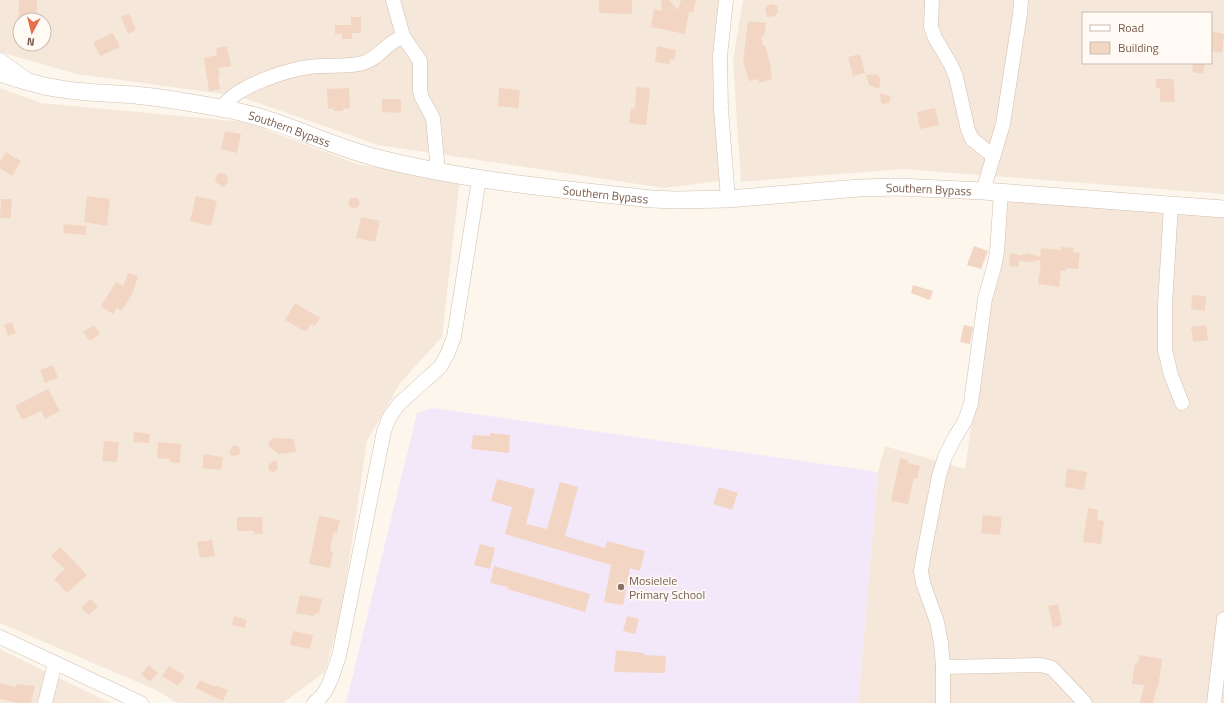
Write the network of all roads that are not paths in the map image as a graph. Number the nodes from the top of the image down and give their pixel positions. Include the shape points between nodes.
1 (393, 0) edge
2 (726, 0) edge
3 (932, 0) edge
4 (1020, 0) edge
5 (403, 36) junction
6 (0, 60) edge
7 (0, 73) edge
8 (32, 83) junction
9 (220, 108) junction
10 (993, 156) junction
11 (438, 171) junction
12 (479, 179) junction
13 (983, 191) junction
14 (1001, 192) junction
15 (728, 199) junction
16 (1171, 205) junction
17 (1224, 209) edge
18 (1182, 404) dead end
19 (1224, 619) edge
20 (0, 637) edge
21 (55, 663) junction
22 (943, 667) junction
23 (319, 702) edge
24 (46, 703) edge
25 (141, 703) edge
26 (943, 703) edge
27 (1085, 703) edge
28 (1214, 703) edge

1 - 5 street
2 - 15 street via 720,56
3 - 10 street via 931,27 956,77 968,130 972,139
4 - 10 street via 1006,109
5 - 9 street via 373,59 342,66 295,70 273,77 238,93
5 - 11 street via 420,61 420,91 433,118
6 - 8 street
7 - 8 street, Southern Bypass
8 - 9 street, Southern Bypass via 83,92 136,95
9 - 11 street, Southern Bypass via 272,122 354,152
10 - 13 street
11 - 12 street, Southern Bypass
12 - 15 street, Southern Bypass via 652,199
12 - 23 street via 454,337 440,367 399,404 384,431 339,656
13 - 14 street, Southern Bypass
13 - 15 street, Southern Bypass via 859,188
14 - 16 street, Southern Bypass
14 - 22 street via 997,252 985,299 971,403 965,421 945,457 939,476 921,571 936,622
16 - 17 street, Southern Bypass
16 - 18 street via 1165,350
19 - 28 street
20 - 21 street
21 - 24 street
21 - 25 street
22 - 26 street
22 - 27 street via 1048,666

